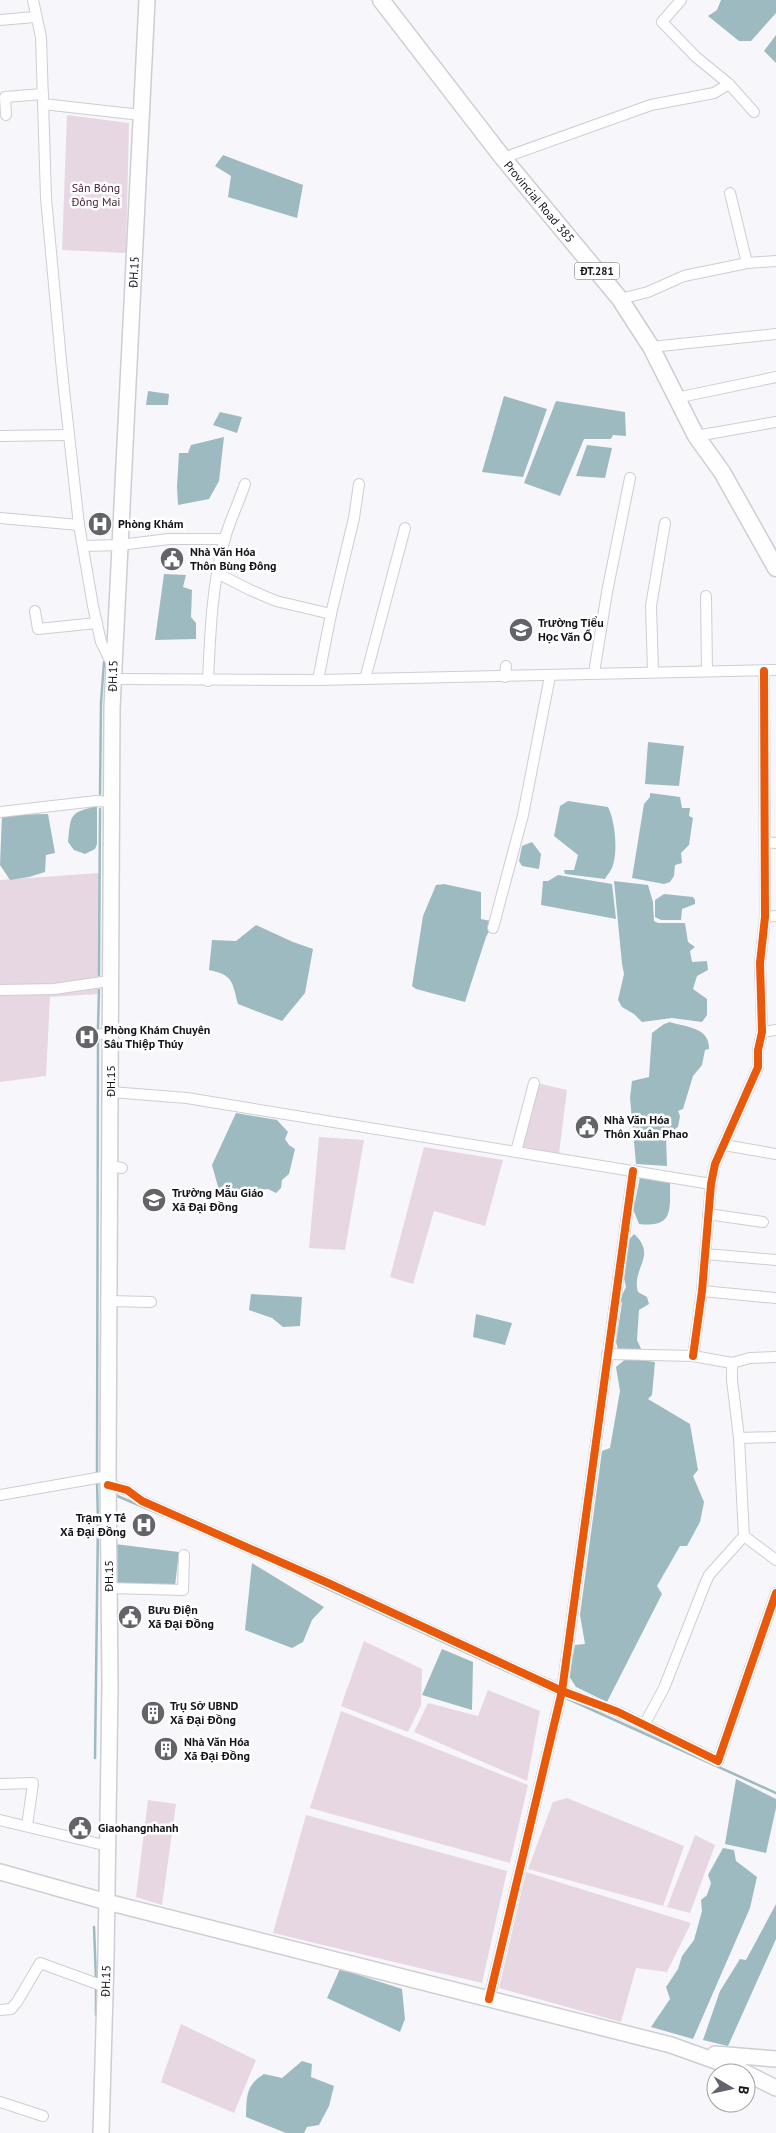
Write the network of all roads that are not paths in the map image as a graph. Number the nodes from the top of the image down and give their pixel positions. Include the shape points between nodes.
1 (33, 0) edge
2 (147, 0) edge
3 (380, 0) edge
4 (681, 0) edge
5 (36, 17) junction
6 (0, 20) edge
7 (729, 84) junction
8 (43, 99) junction
9 (754, 112) dead end
10 (141, 115) junction
11 (6, 116) dead end
12 (503, 158) junction
13 (730, 193) dead end
14 (776, 262) edge
15 (747, 263) junction
16 (620, 299) junction
17 (776, 334) edge
18 (651, 347) junction
19 (776, 378) edge
20 (676, 398) junction
21 (776, 422) edge
22 (69, 435) junction
23 (0, 436) edge
24 (696, 436) junction
25 (630, 478) dead end
26 (246, 484) dead end
27 (359, 484) dead end
28 (0, 518) edge
29 (665, 523) dead end
30 (79, 525) junction
31 (405, 528) dead end
32 (225, 539) junction
33 (120, 545) junction
34 (84, 546) junction
35 (776, 568) edge
36 (217, 573) junction
37 (706, 596) dead end
38 (35, 611) dead end
39 (331, 614) junction
40 (97, 623) junction
41 (506, 666) dead end
42 (776, 670) edge
43 (706, 671) junction
44 (764, 671) junction
45 (653, 672) junction
46 (113, 673) junction
47 (594, 673) junction
48 (550, 676) junction
49 (505, 677) junction
50 (365, 679) junction
51 (318, 680) junction
52 (208, 681) junction
53 (112, 802) junction
54 (0, 812) edge
55 (771, 842) edge
56 (776, 916) edge
57 (765, 917) junction
58 (494, 928) dead end
59 (109, 981) junction
60 (0, 990) edge
61 (776, 1030) edge
62 (110, 1032) junction
63 (762, 1032) junction
64 (93, 1036) dead end
65 (534, 1083) dead end
66 (111, 1092) junction
67 (724, 1145) junction
68 (516, 1152) junction
69 (776, 1154) edge
70 (633, 1171) junction
71 (711, 1184) junction
72 (708, 1214) junction
73 (763, 1222) dead end
74 (705, 1254) junction
75 (776, 1260) edge
76 (702, 1291) junction
77 (776, 1298) edge
78 (108, 1301) junction
79 (151, 1302) dead end
80 (607, 1354) junction
81 (693, 1356) junction
82 (776, 1356) edge
83 (732, 1363) junction
84 (776, 1437) edge
85 (739, 1438) junction
86 (108, 1481) junction
87 (0, 1495) edge
88 (744, 1536) junction
89 (184, 1555) dead end
90 (776, 1560) edge
91 (109, 1588) junction
92 (776, 1593) edge
93 (562, 1691) junction
94 (644, 1725) junction
95 (0, 1784) edge
96 (0, 1820) edge
97 (27, 1826) junction
98 (108, 1846) junction
99 (0, 1872) edge
100 (107, 1902) junction
101 (106, 1987) junction
102 (489, 1999) junction
103 (0, 2010) edge
104 (694, 2052) junction
105 (776, 2059) edge
106 (776, 2088) edge
107 (0, 2102) edge
108 (43, 2116) dead end
109 (101, 2133) edge

1 - 5 street
2 - 10 main road, ĐH.15 / ĐH.15
3 - 12 main road, Provincial Road 385 / ĐT.281
4 - 7 street via 662,22 696,57
5 - 6 street
5 - 8 street via 42,37
7 - 9 street
7 - 12 street via 714,93 651,106
8 - 10 street
8 - 11 street via 5,97
8 - 22 street via 46,198
10 - 33 main road, ĐH.15 / ĐH.15
12 - 16 main road, Provincial Road 385 / ĐT.281
13 - 15 street
14 - 15 street
15 - 16 street via 684,276 648,292
16 - 18 main road, Provincial Road 385 / ĐT.281
17 - 18 street
18 - 20 main road, Provincial Road 385 / ĐT.281
19 - 20 street
20 - 24 main road, Provincial Road 385 / ĐT.281
21 - 24 street
22 - 23 street
22 - 30 street
24 - 35 main road, Provincial Road 385 / ĐT.281 via 722,472
25 - 47 street
26 - 32 street
27 - 39 street
28 - 30 street
29 - 45 street via 651,606
30 - 34 street
31 - 50 street
32 - 33 street via 169,539
32 - 36 street
33 - 34 street
33 - 46 main road, ĐH.15 / ĐH.15
34 - 40 street
36 - 39 street via 276,600
36 - 52 street
37 - 43 street
38 - 40 street via 38,629
39 - 51 street
40 - 46 street
41 - 49 street
42 - 44 street
43 - 44 street
43 - 45 street
44 - 55 street
45 - 47 street
46 - 52 street
46 - 53 main road, ĐH.15 / ĐH.15
47 - 48 street
48 - 49 street
48 - 58 street via 523,815
49 - 50 street
50 - 51 street
51 - 52 street
53 - 54 street
53 - 59 main road, ĐH.15 / ĐH.15
55 - 57 street
56 - 57 street
57 - 63 street via 760,963
59 - 60 street via 54,989
59 - 62 main road, ĐH.15 / ĐH.15
61 - 63 street
62 - 64 street
62 - 66 main road, ĐH.15 / ĐH.15
63 - 67 street via 758,1067
65 - 68 street
66 - 68 street via 186,1098
66 - 78 main road, ĐH.15 / ĐH.15 via 116,1167
67 - 69 street
67 - 71 street via 715,1164
68 - 70 street
70 - 71 street
70 - 80 street
71 - 72 street
72 - 73 street
72 - 74 street
74 - 75 street
74 - 76 street
76 - 77 street
76 - 81 street
78 - 79 street
78 - 86 main road, ĐH.15 / ĐH.15
80 - 81 street
80 - 93 street
81 - 83 street
82 - 83 street
83 - 85 street
84 - 85 street
85 - 88 street
86 - 87 street
86 - 91 main road, ĐH.15 / ĐH.15 via 112,1528
86 - 93 street via 142,1501
88 - 90 street
88 - 94 street via 709,1575 664,1688
89 - 91 street via 183,1590
91 - 98 main road, ĐH.15 / ĐH.15 via 112,1652
92 - 94 street via 718,1760
93 - 94 street
93 - 102 street
95 - 97 street via 33,1783
96 - 97 street
97 - 98 street
98 - 100 main road, ĐH.15 / ĐH.15
99 - 100 main road
100 - 101 main road, ĐH.15 / ĐH.15
100 - 102 main road
101 - 103 street via 40,1963 18,2002 11,2009
101 - 109 main road, ĐH.15 / ĐH.15
102 - 104 main road
104 - 105 main road
104 - 106 main road via 738,2068
107 - 108 street

